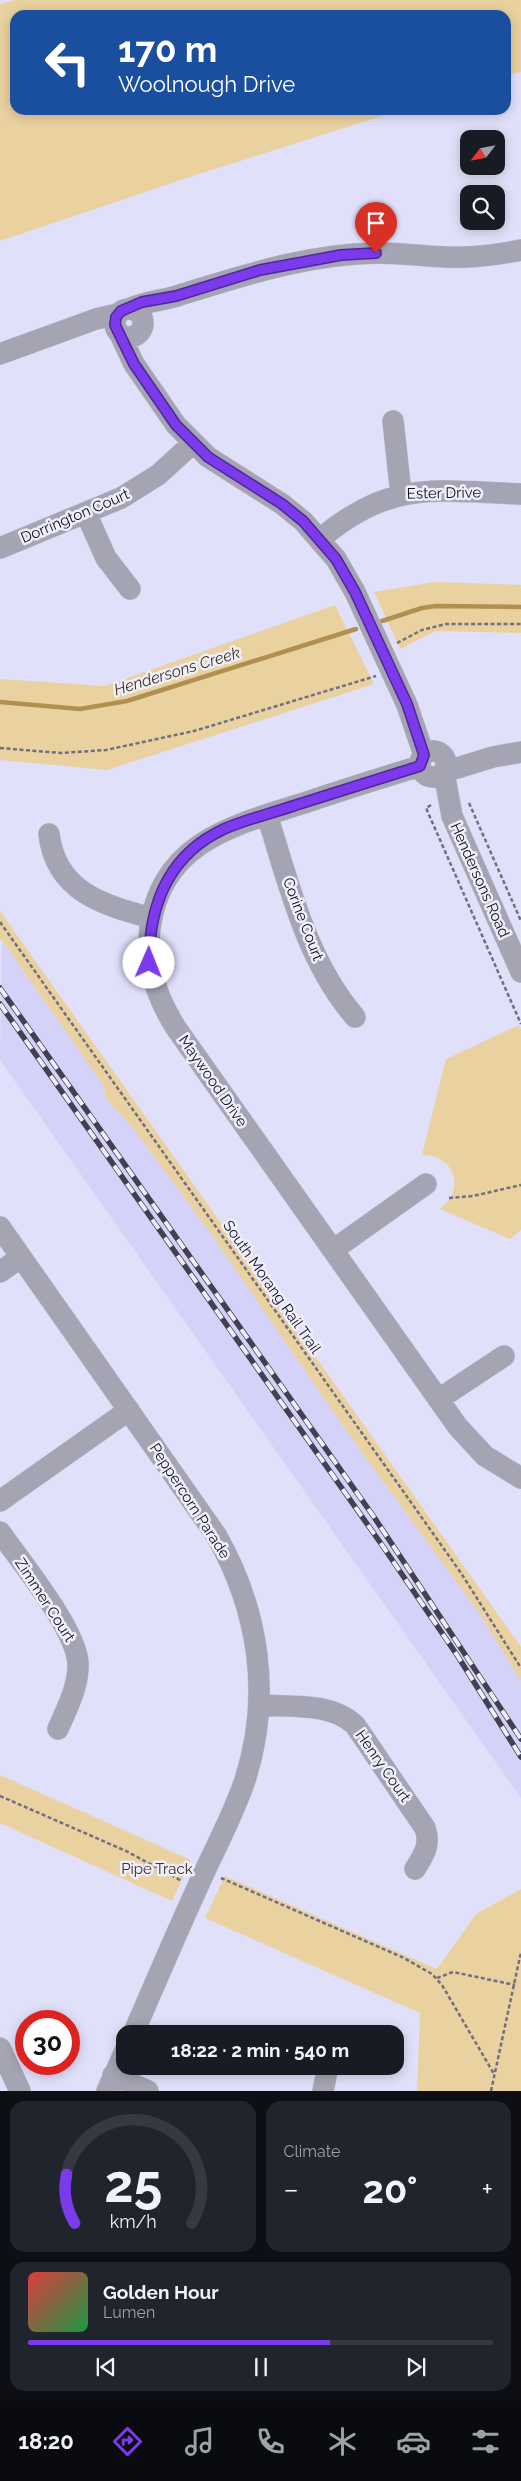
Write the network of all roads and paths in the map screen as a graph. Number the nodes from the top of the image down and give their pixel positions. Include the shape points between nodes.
1 (521, 250) edge
2 (127, 324) junction
3 (0, 354) edge
4 (393, 421) dead end
5 (193, 443) junction
6 (401, 494) junction
7 (521, 494) edge
8 (86, 513) junction
9 (320, 539) junction
10 (0, 548) edge
11 (130, 589) dead end
12 (521, 624) edge
13 (393, 645) dead end
14 (374, 677) dead end
15 (0, 748) edge
16 (521, 752) edge
17 (434, 764) junction
18 (267, 815) junction
19 (49, 834) dead end
20 (152, 918) junction
21 (0, 922) edge
22 (520, 966) edge
23 (355, 1017) dead end
24 (426, 1184) dead end
25 (521, 1185) edge
26 (449, 1198) dead end
27 (0, 1227) edge
28 (333, 1250) junction
29 (21, 1257) junction
30 (0, 1272) edge
31 (504, 1356) dead end
32 (439, 1399) junction
33 (129, 1410) junction
34 (521, 1478) edge
35 (0, 1501) edge
36 (0, 1532) edge
37 (521, 1668) edge
38 (259, 1705) junction
39 (58, 1728) dead end
40 (0, 1796) edge
41 (415, 1869) dead end
42 (207, 1887) junction
43 (521, 1952) edge
44 (436, 1978) junction
45 (515, 1984) junction
46 (138, 2025) edge
47 (0, 2048) edge
48 (116, 2070) edge
49 (494, 2074) junction
50 (326, 2075) edge
51 (110, 2083) edge
52 (20, 2091) edge
53 (148, 2091) edge
54 (323, 2091) edge
55 (491, 2091) edge

1 - 2 street via 462,256 406,253 341,255 260,270 176,296
2 - 3 street via 85,324
2 - 5 street via 148,384
4 - 6 street
5 - 8 street, Dorrington Court via 139,488
5 - 9 street via 227,470 282,504
6 - 7 street, Ester Drive via 439,491
6 - 9 street, Ester Drive via 354,512
8 - 10 street, Dorrington Court
8 - 11 street via 106,558
9 - 17 street via 347,576
12 - 13 path via 446,624 422,630
14 - 15 path via 194,730 106,750 62,753
16 - 17 street
17 - 18 street, Maywood Drive
17 - 22 street, Hendersons Road via 452,816
18 - 20 street, Maywood Drive via 223,830 186,856 163,888
18 - 23 street, Corine Court via 310,942 331,985
19 - 20 street via 56,860 78,889 106,906
20 - 28 street, Maywood Drive via 149,963 162,1006
21 - 37 path, South Morang Rail Trail via 462,1573
24 - 28 street
25 - 26 path
27 - 29 street, Peppercorn Parade
28 - 32 street, Maywood Drive
29 - 30 street
29 - 33 street, Peppercorn Parade
31 - 32 street
32 - 34 street, Maywood Drive via 469,1441 502,1468
33 - 35 street
33 - 38 street, Peppercorn Parade via 216,1535 239,1581 256,1644
36 - 39 street, Zimmer Court via 63,1622 76,1650 78,1669 74,1690
38 - 41 street, Henry Court via 328,1710 348,1718 355,1725 425,1828 428,1843
38 - 42 street, Peppercorn Parade via 256,1734 244,1781
40 - 42 path
42 - 44 path via 221,1878 404,1958
42 - 46 street, Peppercorn Parade
43 - 45 path
44 - 45 path via 458,1972
44 - 49 path
45 - 49 path
47 - 52 street
48 - 51 street
49 - 55 path
50 - 54 street
51 - 53 street

